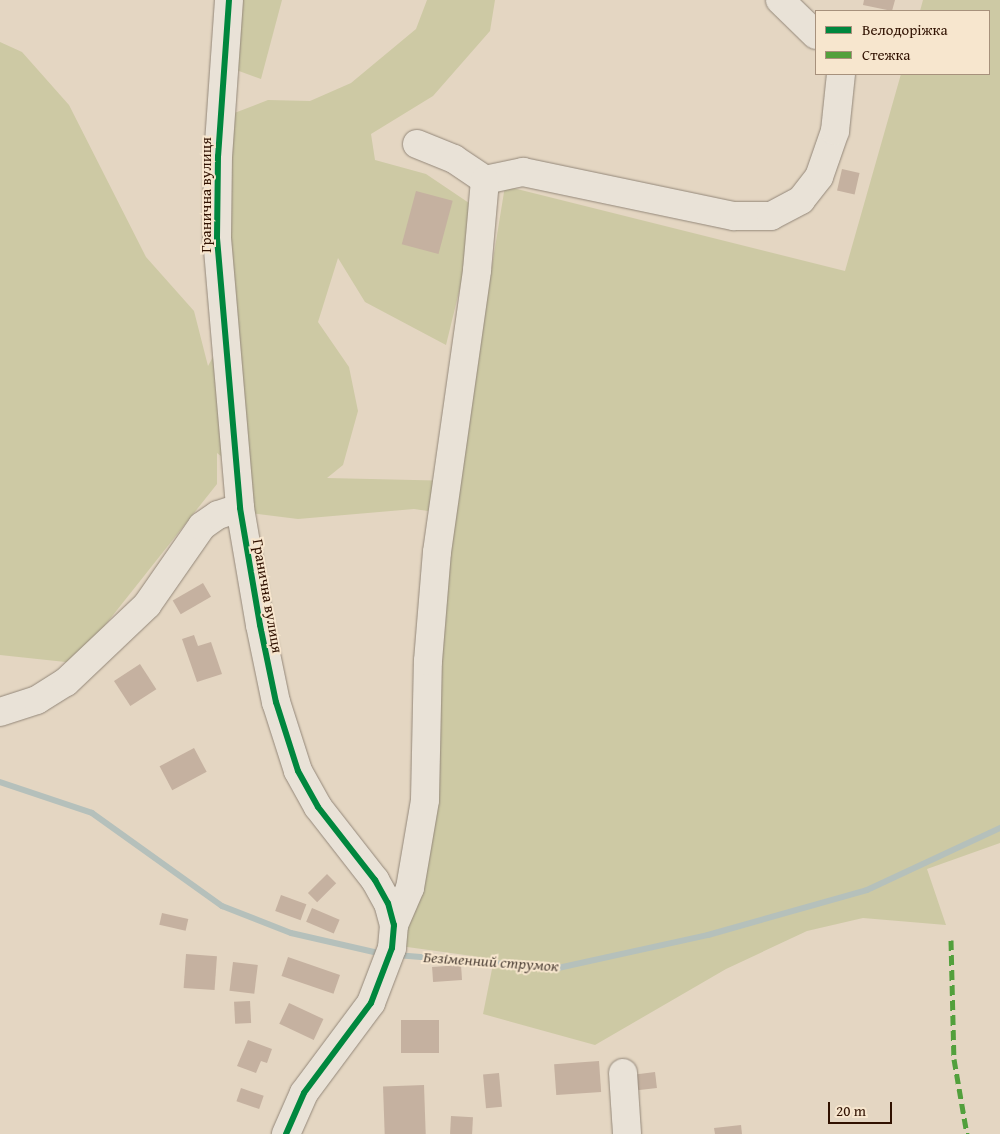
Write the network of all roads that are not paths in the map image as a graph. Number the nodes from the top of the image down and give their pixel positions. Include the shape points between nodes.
1 (229, 0) edge
2 (780, 0) edge
3 (815, 34) edge
4 (841, 75) edge
5 (418, 144) dead end
6 (485, 180) junction
7 (240, 508) junction
8 (0, 712) edge
9 (394, 924) junction
10 (623, 1073) dead end
11 (286, 1134) edge
12 (627, 1134) edge

1 - 7 street, Гранична вулиця via 218,148 217,238
2 - 3 street
4 - 6 street via 835,131 819,177 801,200 771,216 734,216 540,174 511,173
5 - 6 street via 454,159
6 - 9 street via 476,279 437,552 428,661 425,800 410,888
7 - 8 street via 218,515 202,526 146,606 66,682 37,700
7 - 9 street, Гранична вулиця via 270,679 292,755 318,807 375,880 388,903
9 - 11 street, Гранична вулиця via 392,948 371,1003 304,1093
10 - 12 street

